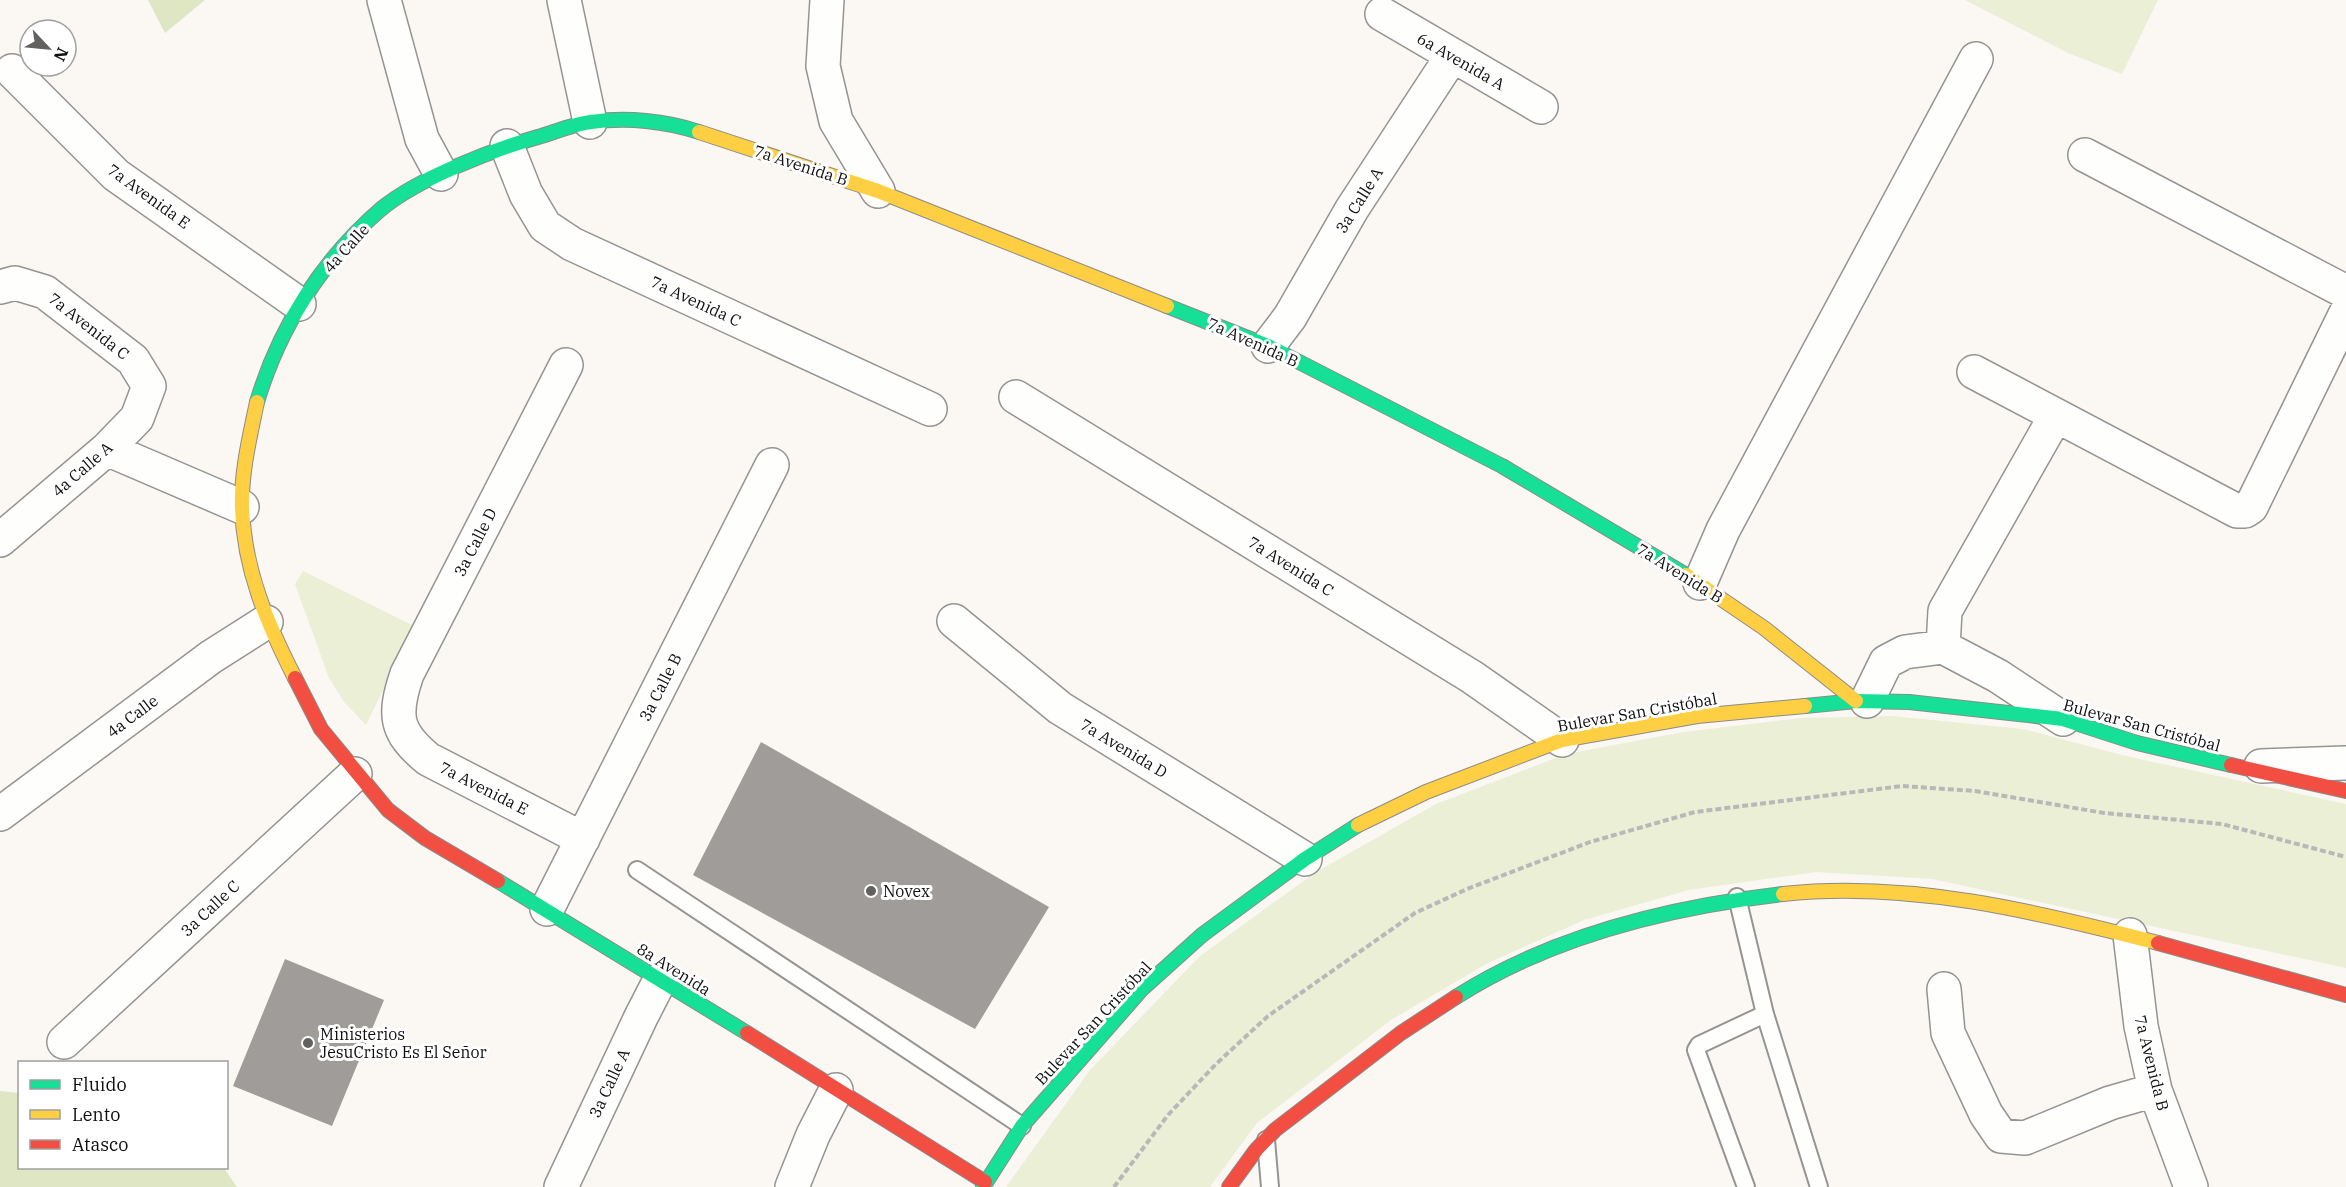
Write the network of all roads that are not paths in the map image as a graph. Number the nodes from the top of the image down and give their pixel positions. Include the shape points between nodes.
1 (384, 0) edge
2 (564, 0) edge
3 (827, 0) edge
4 (1382, 14) dead end
5 (1452, 56) junction
6 (1976, 59) dead end
7 (12, 71) dead end
8 (1541, 107) dead end
9 (590, 122) junction
10 (507, 146) junction
11 (2085, 155) dead end
12 (441, 174) junction
13 (878, 191) junction
14 (8, 285) edge
15 (2346, 292) edge
16 (299, 304) junction
17 (2346, 312) edge
18 (1269, 346) junction
19 (566, 364) dead end
20 (1974, 372) dead end
21 (148, 386) joint
22 (1016, 398) dead end
23 (930, 409) dead end
24 (2055, 417) junction
25 (107, 449) junction
26 (772, 465) dead end
27 (242, 507) junction
28 (0, 540) edge
29 (1700, 584) junction
30 (954, 621) dead end
31 (266, 622) junction
32 (1943, 646) junction
33 (1861, 701) junction
34 (2063, 719) junction
35 (399, 723) joint
36 (1562, 740) junction
37 (2346, 763) edge
38 (2239, 767) junction
39 (356, 774) junction
40 (2346, 791) edge
41 (0, 814) edge
42 (583, 840) junction
43 (1305, 859) junction
44 (637, 870) dead end
45 (1737, 897) junction
46 (547, 909) junction
47 (2130, 935) junction
48 (660, 980) junction
49 (1944, 989) dead end
50 (2346, 994) edge
51 (1765, 1014) junction
52 (64, 1042) dead end
53 (837, 1090) junction
54 (2155, 1090) junction
55 (1022, 1126) junction
56 (1266, 1138) junction
57 (984, 1184) edge
58 (561, 1187) edge
59 (792, 1187) edge
60 (1229, 1187) edge
61 (1270, 1187) edge
62 (1746, 1187) edge
63 (1819, 1187) edge
64 (2191, 1187) edge

1 - 12 street via 422,139
2 - 9 street
3 - 13 street via 823,66 836,122
4 - 5 street, 6a Avenida A
5 - 8 street, 6a Avenida A
5 - 18 street, 3a Calle A via 1352,208 1290,317
6 - 29 street via 1724,530
7 - 16 street, 7a Avenida E via 116,175
9 - 10 street, 4a Calle
9 - 13 street, 7a Avenida B via 639,120 685,128
10 - 12 street, 4a Calle
10 - 23 street, 7a Avenida C via 526,194 545,226 572,244
11 - 15 street
12 - 16 street, 4a Calle via 383,208 344,245
13 - 18 street, 7a Avenida B
14 - 21 street, 7a Avenida C via 45,292 133,360
16 - 27 street, 4a Calle via 272,354 257,401 246,455
17 - 24 street via 2251,507 2245,512
18 - 29 street, 7a Avenida B via 1502,466
19 - 35 street, 3a Calle D via 407,674 398,699
20 - 24 street
21 - 25 street, 4a Calle A via 137,418
22 - 36 street, 7a Avenida C via 1462,671
24 - 32 street via 1945,611
25 - 27 street
25 - 28 street, 4a Calle A
26 - 42 street, 3a Calle B
27 - 31 street, 4a Calle via 250,566
29 - 33 street, 7a Avenida B
30 - 43 street, 7a Avenida D via 1060,708
31 - 39 street, 4a Calle via 321,729
31 - 41 street, 4a Calle via 211,657
32 - 33 street via 1905,652 1886,662
32 - 34 street
33 - 34 street, Bulevar San Cristóbal via 1909,702
33 - 36 street, Bulevar San Cristóbal via 1697,716
34 - 38 street, Bulevar San Cristóbal
35 - 42 street, 7a Avenida E via 408,743 428,759
36 - 43 street, Bulevar San Cristóbal via 1365,820
37 - 38 street
38 - 40 street, Bulevar San Cristóbal
39 - 46 street, 8a Avenida via 388,810 425,838
39 - 52 street, 3a Calle C
42 - 46 street, 3a Calle B
43 - 55 street, Bulevar San Cristóbal via 1202,935 1142,989
44 - 55 lane
45 - 47 street via 1845,892 1934,897
45 - 51 lane
45 - 56 street via 1606,930 1511,966 1433,1011 1352,1068
46 - 48 street, 8a Avenida
47 - 50 street
47 - 54 street, 7a Avenida B via 2141,1026
48 - 53 street, 8a Avenida
48 - 58 street, 3a Calle A
49 - 54 street via 1948,1033 1986,1114 2001,1136 2025,1138 2110,1103
51 - 62 lane via 1699,1045 1696,1050
51 - 63 lane
53 - 57 street, 8a Avenida
53 - 59 street
54 - 64 street, 7a Avenida B
55 - 57 street, Bulevar San Cristóbal
56 - 60 street
56 - 61 lane

